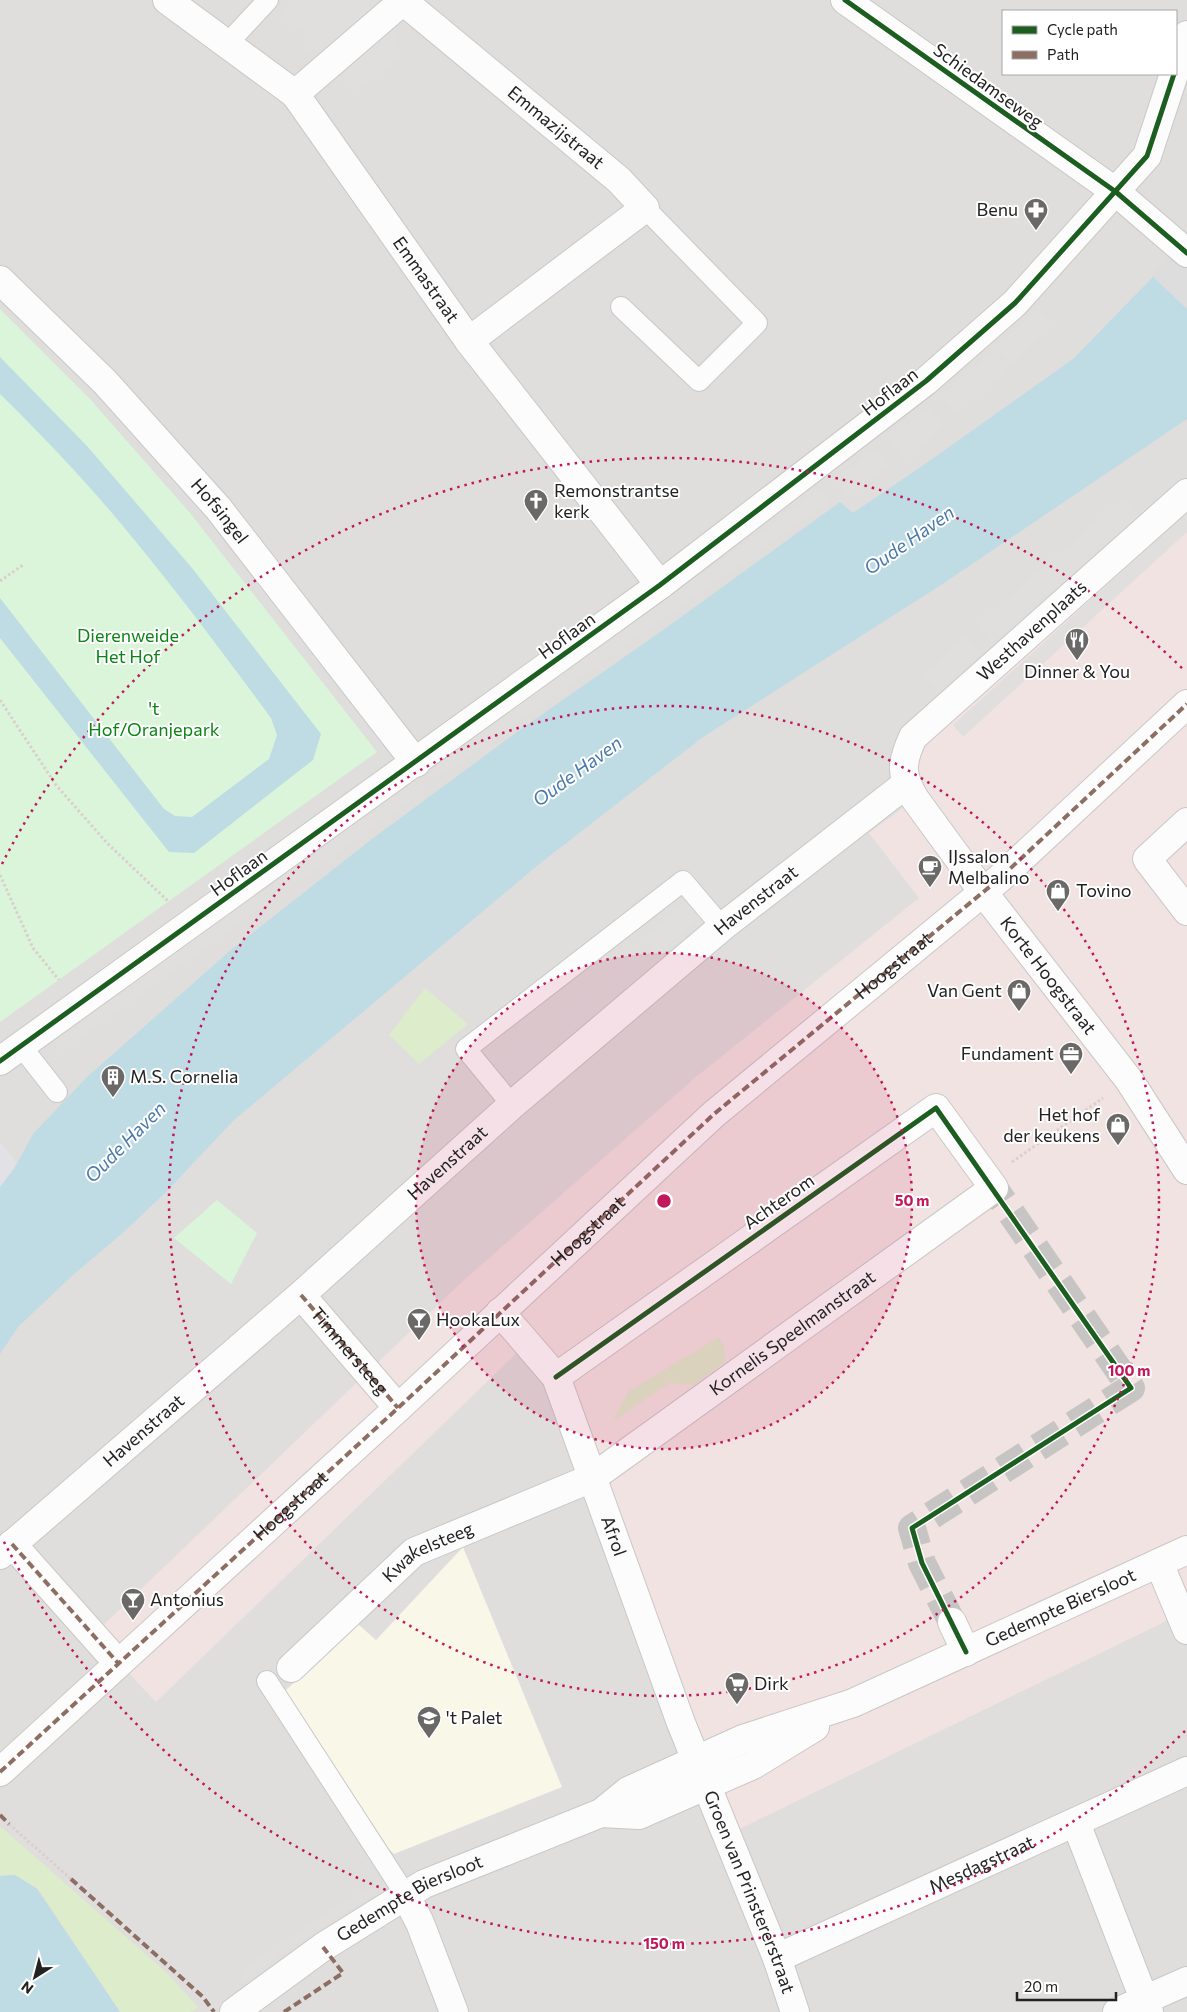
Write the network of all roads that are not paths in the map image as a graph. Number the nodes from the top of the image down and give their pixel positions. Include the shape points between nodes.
1 (167, 0) edge
2 (268, 0) edge
3 (403, 0) edge
4 (845, 0) edge
5 (1187, 36) edge
6 (227, 44) junction
7 (1177, 66) edge
8 (1174, 75) edge
9 (295, 94) junction
10 (1116, 192) junction
11 (645, 208) junction
12 (1183, 250) edge
13 (0, 280) edge
14 (621, 307) dead end
15 (468, 340) junction
16 (1187, 493) edge
17 (660, 586) junction
18 (1187, 704) edge
19 (416, 763) junction
20 (906, 784) junction
21 (1187, 822) edge
22 (983, 892) junction
23 (1187, 911) edge
24 (722, 927) junction
25 (10, 1053) edge
26 (57, 1092) dead end
27 (512, 1105) junction
28 (1187, 1170) edge
29 (990, 1184) joint
30 (301, 1295) junction
31 (500, 1312) junction
32 (556, 1377) junction
33 (398, 1408) junction
34 (592, 1478) junction
35 (6, 1549) edge
36 (1187, 1550) edge
37 (1159, 1563) junction
38 (952, 1622) tunnel mouth
39 (1187, 1630) edge
40 (966, 1652) junction
41 (118, 1663) junction
42 (291, 1668) dead end
43 (267, 1681) dead end
44 (1187, 1771) edge
45 (0, 1772) edge
46 (702, 1773) junction
47 (1076, 1823) junction
48 (405, 1894) junction
49 (776, 1958) junction
50 (1187, 1981) edge
51 (1146, 2006) edge
52 (234, 2012) edge
53 (454, 2012) edge
54 (795, 2012) edge
55 (1117, 2012) edge

1 - 6 street, Emmastraat
2 - 6 lane
3 - 9 street, Emmazijstraat
3 - 11 street, Emmazijstraat via 619,180
4 - 10 street, Schiedamseweg
5 - 7 street
6 - 9 street, Emmastraat
8 - 10 street, Hoflaan via 1147,156
9 - 15 street, Emmastraat
10 - 12 street, Schiedamseweg
10 - 17 street, Hoflaan via 1015,303 926,381
11 - 14 lane via 757,323 700,381
11 - 15 street
13 - 19 street, Hofsingel via 105,382 218,508
15 - 17 street, Emmastraat
16 - 20 street, Westhavenplaats via 913,737 903,758
17 - 19 street, Hoflaan
18 - 22 street, Hoogstraat
19 - 25 street, Hoflaan
20 - 22 street, Korte Hoogstraat
20 - 24 street, Havenstraat
21 - 23 street via 1147,859
22 - 28 street, Korte Hoogstraat via 1129,1080
22 - 31 street, Hoogstraat via 714,1114
24 - 27 street, Havenstraat
24 - 27 lane via 683,881 466,1049
25 - 26 lane
27 - 30 street, Havenstraat
29 - 32 street, Achterom via 936,1108
29 - 34 street, Kornelis Speelmanstraat
30 - 33 street, Timmersteeg
30 - 35 street, Havenstraat
31 - 32 street, Afrol
31 - 33 street, Hoogstraat
32 - 34 street, Afrol
33 - 41 street, Hoogstraat
34 - 42 street, Kwakelsteeg via 414,1552
34 - 46 street, Afrol
35 - 41 street
36 - 37 street, Gedempte Biersloot
37 - 39 street
37 - 40 street, Gedempte Biersloot
38 - 40 street
40 - 46 street, Gedempte Biersloot via 853,1703 743,1739
41 - 45 street, Hoogstraat
43 - 48 lane
44 - 47 street, Mesdagstraat
46 - 48 street, Gedempte Biersloot via 628,1791 600,1813
46 - 49 street, Groen van Prinstererstraat
47 - 49 street, Mesdagstraat
47 - 51 street
48 - 52 street, Gedempte Biersloot
48 - 53 street via 420,1922
49 - 54 street, Groen van Prinstererstraat
50 - 51 street
51 - 55 street

